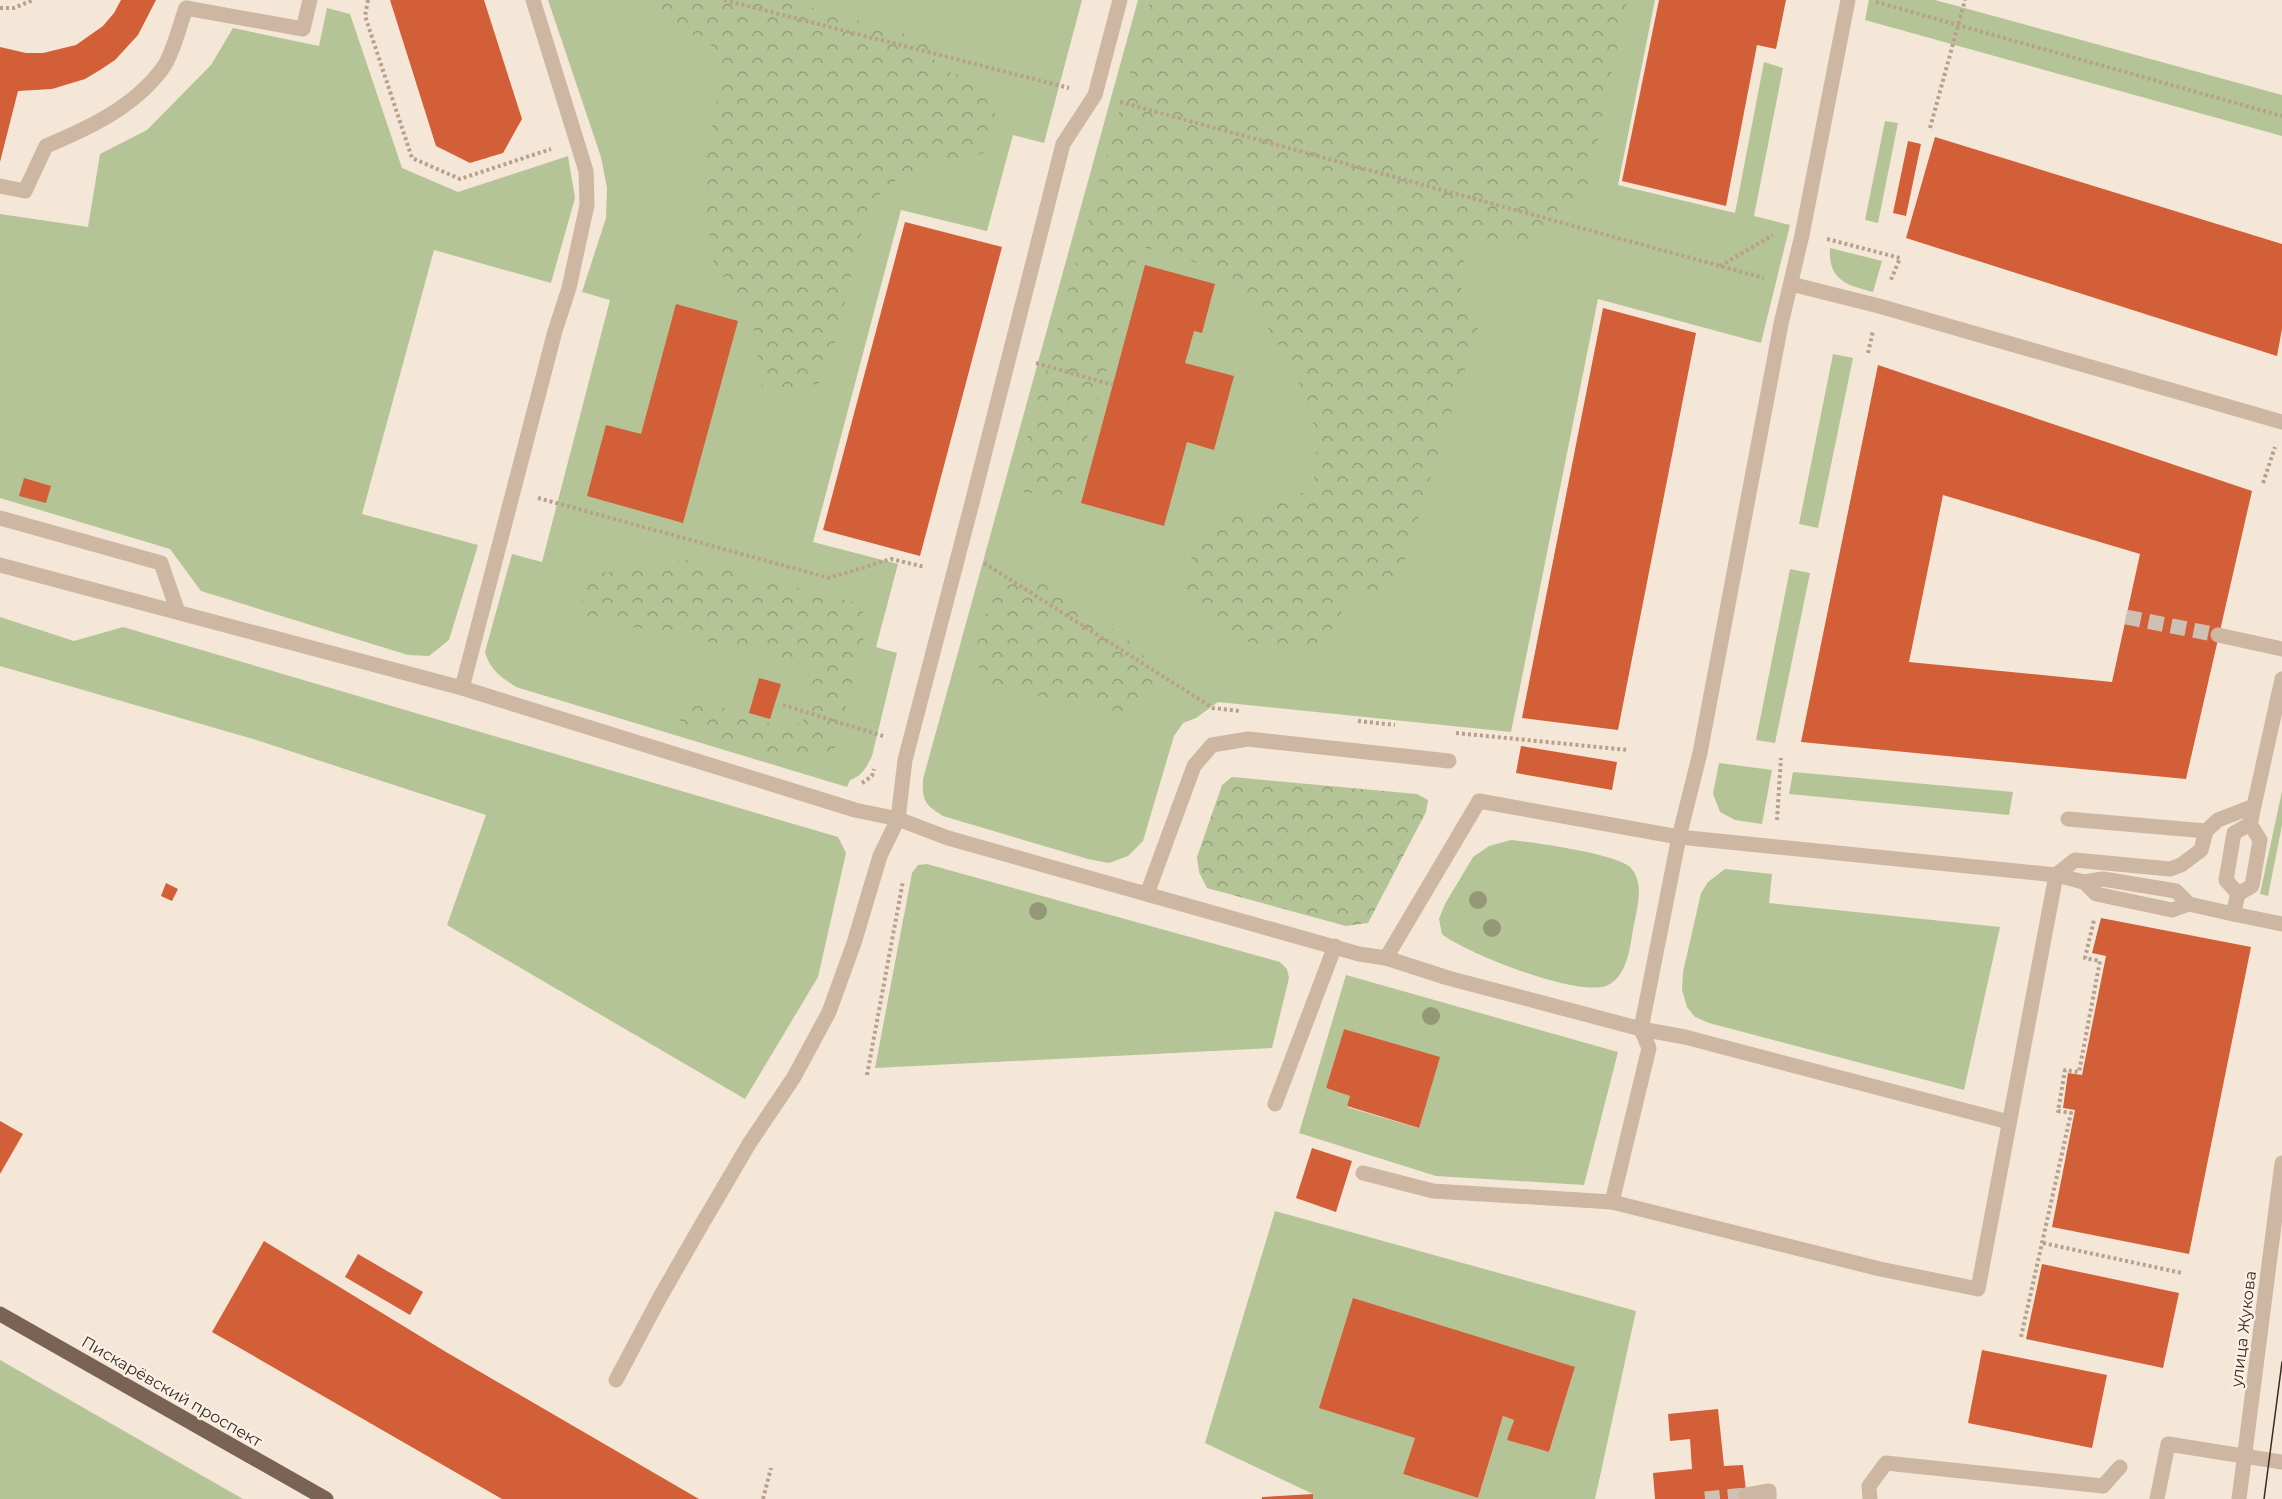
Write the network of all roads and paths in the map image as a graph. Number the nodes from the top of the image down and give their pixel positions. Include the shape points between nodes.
1 (33, 0) edge
2 (309, 0) edge
3 (368, 0) edge
4 (532, 0) edge
5 (724, 0) edge
6 (1120, 0) edge
7 (1848, 0) edge
8 (1869, 0) edge
9 (1965, 0) edge
10 (0, 8) edge
11 (1958, 26) junction
12 (1095, 95) junction
13 (2282, 116) edge
14 (1930, 128) dead end
15 (578, 140) junction
16 (0, 186) edge
17 (1802, 235) junction
18 (1900, 258) dead end
19 (1720, 267) junction
20 (1791, 284) junction
21 (1010, 356) junction
22 (1113, 385) dead end
23 (2282, 422) edge
24 (2278, 438) dead end
25 (2263, 483) dead end
26 (514, 492) junction
27 (0, 518) edge
28 (961, 548) junction
29 (0, 565) edge
30 (925, 567) dead end
31 (177, 612) junction
32 (2218, 635) tunnel mouth
33 (2282, 649) edge
34 (2282, 679) edge
35 (462, 688) junction
36 (783, 705) dead end
37 (1248, 711) dead end
38 (1353, 720) dead end
39 (1398, 725) dead end
40 (1452, 732) dead end
41 (883, 736) dead end
42 (1628, 750) dead end
43 (1781, 758) dead end
44 (1449, 761) dead end
45 (2254, 807) junction
46 (898, 819) junction
47 (2068, 819) dead end
48 (2250, 824) junction
49 (2206, 831) junction
50 (1679, 837) junction
51 (1775, 848) junction
52 (2056, 875) junction
53 (904, 878) dead end
54 (1147, 894) junction
55 (2238, 894) junction
56 (2234, 914) junction
57 (2095, 917) dead end
58 (2282, 924) edge
59 (1335, 946) junction
60 (1386, 958) junction
61 (1641, 1029) junction
62 (867, 1075) dead end
63 (1275, 1104) dead end
64 (2009, 1122) junction
65 (2282, 1163) edge
66 (1363, 1173) dead end
67 (2280, 1196) edge
68 (1612, 1202) junction
69 (2043, 1243) junction
70 (2182, 1273) dead end
71 (0, 1314) edge
72 (2021, 1337) dead end
73 (616, 1380) dead end
74 (2244, 1456) junction
75 (2282, 1462) edge
76 (2120, 1467) dead end
77 (771, 1468) dead end
78 (1746, 1495) dead end
79 (326, 1499) edge
80 (763, 1499) edge
81 (1769, 1499) edge
82 (1870, 1499) edge
83 (2157, 1499) edge
84 (2239, 1499) edge

1 - 10 path via 14,9
2 - 16 street via 303,29 186,8 164,68 129,103 78,133 46,146 25,191
3 - 15 path via 365,16 412,158 460,179
4 - 15 street
5 - 12 path
6 - 12 street
7 - 17 street
8 - 11 path
9 - 11 path
11 - 13 path
11 - 14 path
12 - 19 path
12 - 21 street via 1063,144
15 - 26 street via 586,171 586,205 569,288
17 - 18 path
17 - 19 path via 1779,231
17 - 20 street
19 - 20 path
20 - 23 street
20 - 50 street via 1700,753
21 - 22 path
21 - 28 street
24 - 25 path
26 - 30 path via 829,579 891,559
26 - 35 street
27 - 31 street via 161,564
28 - 37 path via 1213,708
28 - 46 street via 904,760
29 - 31 street
31 - 35 street
32 - 33 street
34 - 45 street
35 - 46 street via 855,810
36 - 41 path
38 - 39 path
40 - 42 path
43 - 51 path
44 - 54 street via 1248,739 1212,745 1194,766
45 - 48 street
45 - 49 street via 2218,820
46 - 54 street via 948,838
46 - 73 street via 880,856 829,1011 794,1077 749,1144 659,1299
47 - 49 street
48 - 55 street via 2260,840 2252,886
48 - 55 street via 2234,833 2228,862 2226,880
49 - 52 street via 2201,850 2170,869 2075,860
50 - 51 street
50 - 60 street via 1479,801
50 - 61 street
51 - 52 street
52 - 56 street via 2084,882 2096,894 2172,910 2189,904
52 - 64 street
53 - 62 path
54 - 59 street
55 - 56 street
56 - 58 street
57 - 69 path via 2085,958 2100,961 2079,1072 2065,1070 2058,1111 2071,1113
59 - 60 street
59 - 63 street
60 - 61 street
61 - 64 street via 1685,1037
61 - 68 street via 1649,1048
64 - 68 street via 1978,1289 1880,1269
65 - 67 street, улица Жукова
66 - 68 street via 1433,1191
67 - 74 street, улица Жукова
69 - 70 path
69 - 72 path
71 - 79 main road, Пискарёвский проспект
74 - 75 street
74 - 83 street via 2168,1444
74 - 84 street, улица Жукова
76 - 82 street via 2103,1486 1886,1463 1869,1486
77 - 80 path
78 - 81 street via 1769,1491

